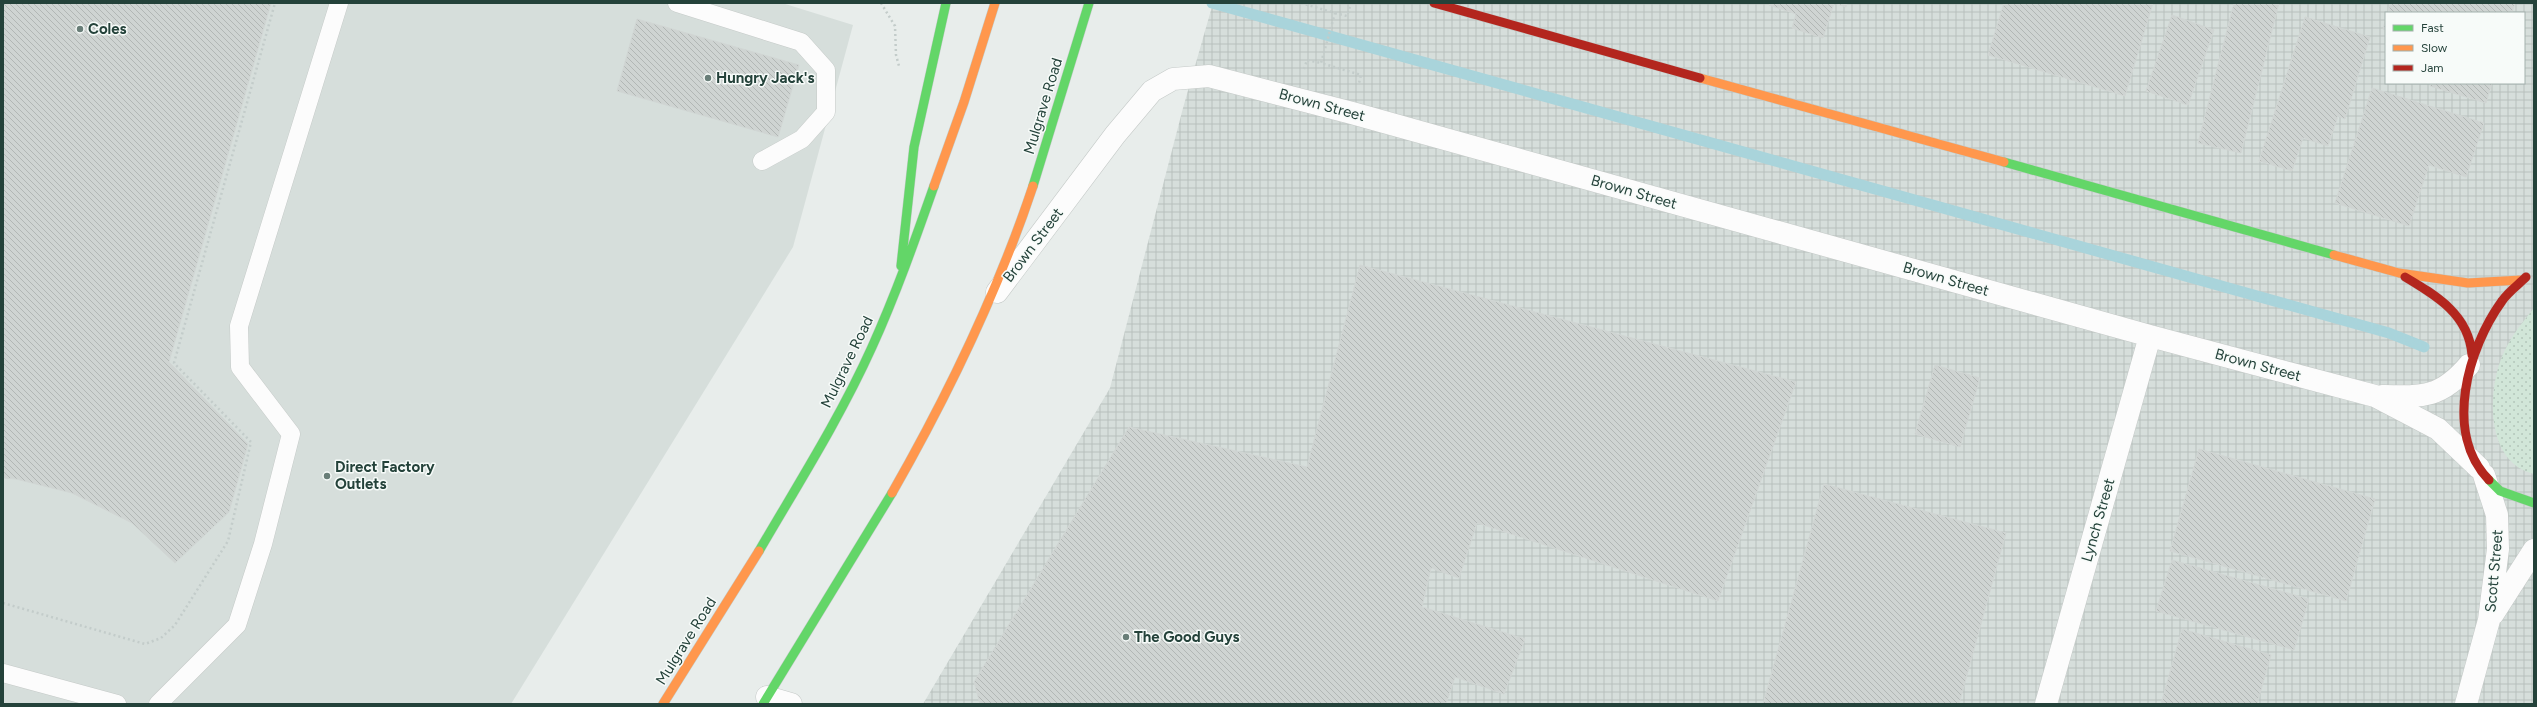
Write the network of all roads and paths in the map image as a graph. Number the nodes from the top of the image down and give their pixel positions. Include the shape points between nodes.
1 (275, 3) edge
2 (339, 3) edge
3 (677, 3) edge
4 (881, 3) edge
5 (946, 3) edge
6 (995, 3) edge
7 (1090, 3) edge
8 (1300, 3) edge
9 (1351, 3) edge
10 (1434, 3) edge
11 (1335, 13) junction
12 (1309, 60) dead end
13 (1321, 63) junction
14 (901, 70) dead end
15 (1361, 75) dead end
16 (762, 161) dead end
17 (2398, 273) junction
18 (2529, 274) edge
19 (900, 281) junction
20 (989, 303) junction
21 (2150, 336) junction
22 (2470, 360) junction
23 (2375, 396) junction
24 (2482, 472) junction
25 (2534, 503) edge
26 (2534, 550) edge
27 (3, 603) edge
28 (2489, 620) junction
29 (3, 673) edge
30 (765, 701) edge
31 (117, 704) edge
32 (158, 704) edge
33 (663, 704) edge
34 (790, 704) edge
35 (2046, 704) edge
36 (2466, 704) edge

1 - 27 path via 174,363 251,442 228,541 176,625 161,638 145,644
2 - 32 lane via 239,326 240,367 291,434 264,544 237,625
3 - 16 lane via 801,42 826,70 826,112 802,139
4 - 14 path via 894,26 896,55
5 - 19 street via 914,147
6 - 19 street, Mulgrave Road via 964,102
7 - 20 street, Mulgrave Road via 1026,206
8 - 11 path
9 - 11 path via 1347,16
10 - 17 street
11 - 13 path
12 - 13 path
13 - 15 path
17 - 18 street via 2468,283
17 - 22 street via 2436,296 2451,309 2470,336
18 - 22 street via 2494,311 2480,335
19 - 33 street, Mulgrave Road via 872,347 837,417 758,552
20 - 21 street, Brown Street via 1114,135 1146,97 1159,85 1189,76 1215,77 1352,113
20 - 30 street, Mulgrave Road via 910,464
21 - 23 street, Brown Street
21 - 35 street, Lynch Street
22 - 23 street, Brown Street via 2452,384 2427,396
22 - 24 street via 2464,391 2466,424 2472,452
23 - 24 street, Brown Street via 2438,429
24 - 25 street via 2499,491
24 - 28 street, Scott Street via 2494,503 2499,528
26 - 28 street, Scott Street
28 - 36 street, Scott Street
29 - 31 lane
30 - 34 street

